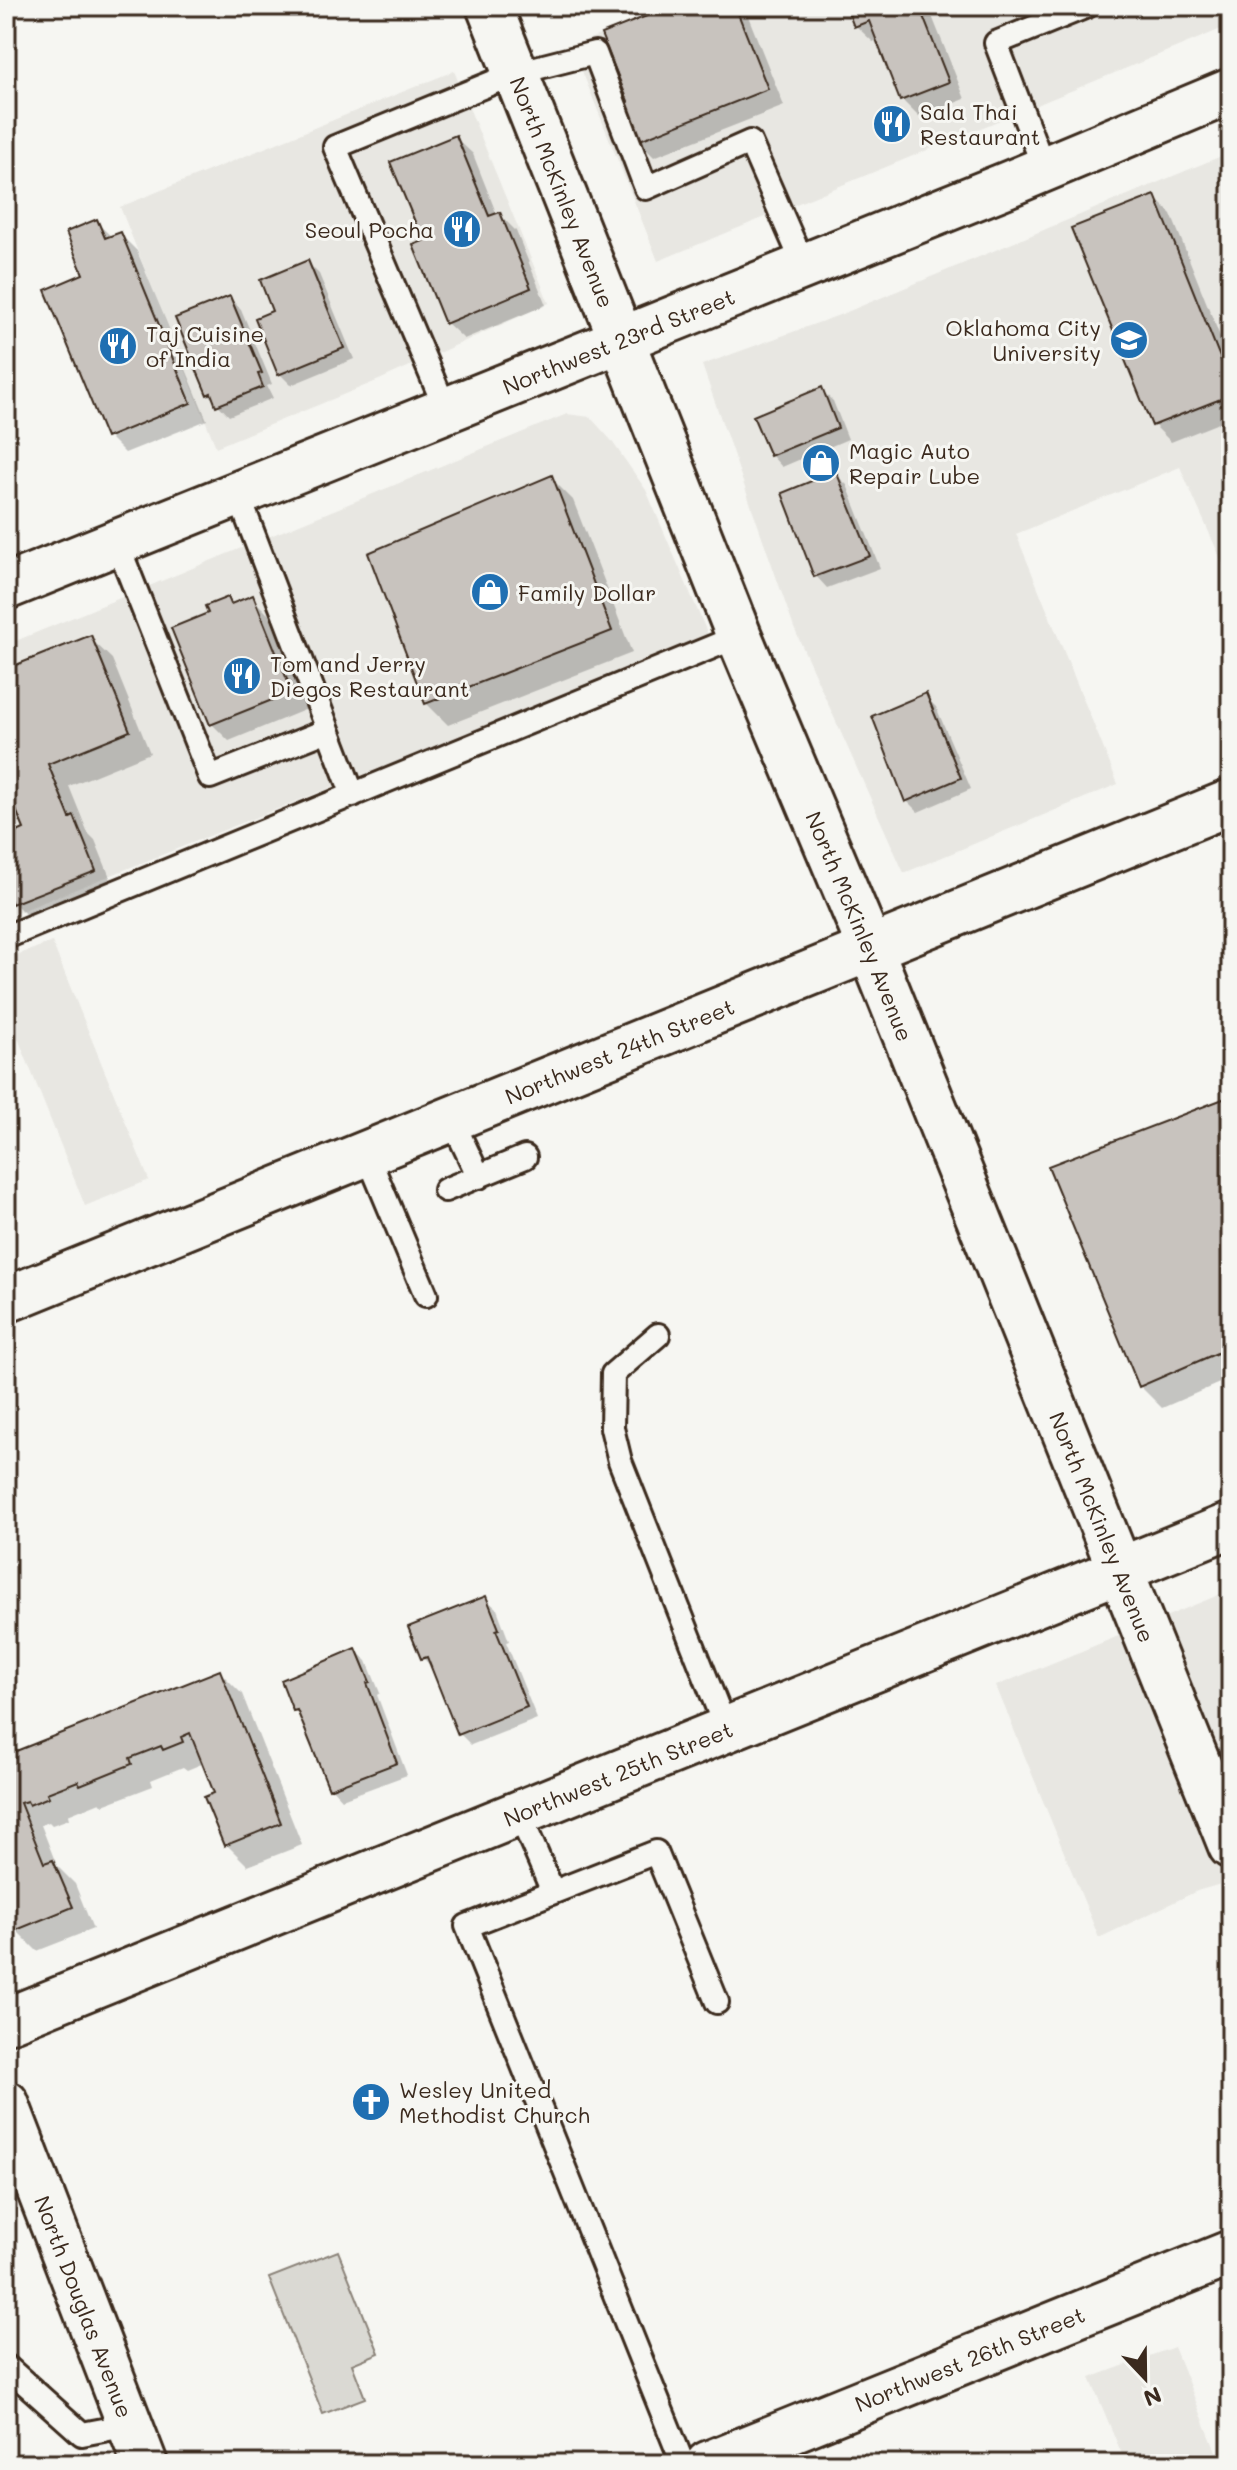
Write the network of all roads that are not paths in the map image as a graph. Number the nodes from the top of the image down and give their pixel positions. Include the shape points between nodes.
1 (489, 6) edge
2 (1087, 6) edge
3 (516, 73) junction
4 (1231, 91) edge
5 (1044, 168) junction
6 (804, 266) junction
7 (622, 340) junction
8 (446, 410) junction
9 (238, 494) junction
10 (117, 543) junction
11 (9, 576) edge
12 (739, 636) junction
13 (328, 730) junction
14 (353, 795) junction
15 (1231, 802) edge
16 (6, 937) edge
17 (871, 950) junction
18 (452, 1120) junction
19 (367, 1154) junction
20 (525, 1157) dead end
21 (479, 1177) junction
22 (445, 1190) dead end
23 (426, 1295) dead end
24 (6, 1300) edge
25 (658, 1335) dead end
26 (1231, 1525) edge
27 (1118, 1571) junction
28 (726, 1729) junction
29 (519, 1813) junction
30 (1231, 1846) edge
31 (553, 1892) junction
32 (717, 2002) dead end
33 (6, 2021) edge
34 (6, 2103) edge
35 (1231, 2253) edge
36 (6, 2366) edge
37 (138, 2444) edge
38 (683, 2464) edge
39 (708, 2464) edge

1 - 3 street, North McKinley Avenue
2 - 5 lane via 996,43
3 - 6 lane via 595,53 646,188 750,142
3 - 7 street, North McKinley Avenue
3 - 8 lane via 335,147
4 - 5 street, Northwest 23rd Street
5 - 6 street, Northwest 23rd Street
6 - 7 street, Northwest 23rd Street
7 - 8 street, Northwest 23rd Street
7 - 12 street, North McKinley Avenue
8 - 9 street, Northwest 23rd Street
9 - 10 street, Northwest 23rd Street
9 - 13 lane
10 - 11 street, Northwest 23rd Street
10 - 13 lane via 210,777
12 - 14 lane
12 - 17 street, North McKinley Avenue
13 - 14 lane
14 - 16 lane
15 - 17 street, Northwest 24th Street
17 - 18 street, Northwest 24th Street
17 - 27 street, North McKinley Avenue
18 - 19 street, Northwest 24th Street
18 - 21 lane
19 - 23 lane
19 - 24 street, Northwest 24th Street
20 - 21 lane
21 - 22 lane
25 - 28 lane via 613,1374 612,1428 620,1461
26 - 27 street, Northwest 25th Street
27 - 28 street, Northwest 25th Street
27 - 30 street, North McKinley Avenue
28 - 29 street, Northwest 25th Street
29 - 31 lane
29 - 33 street, Northwest 25th Street
31 - 32 lane via 656,1852
31 - 38 lane via 467,1926
34 - 37 street, North Douglas Avenue
35 - 39 street, Northwest 26th Street
36 - 37 lane via 82,2434

